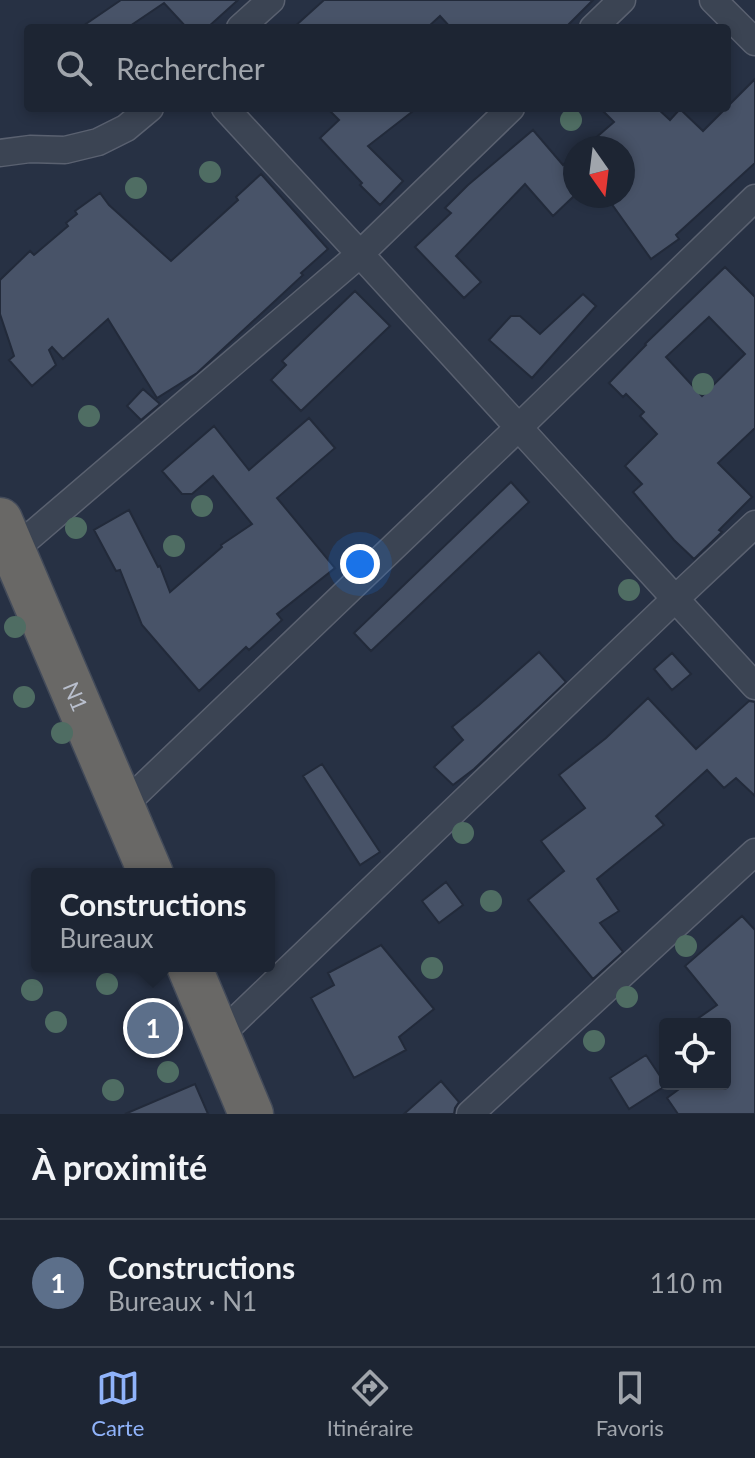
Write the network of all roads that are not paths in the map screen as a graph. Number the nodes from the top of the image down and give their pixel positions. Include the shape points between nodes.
1 (271, 0) edge
2 (622, 0) edge
3 (713, 0) edge
4 (244, 24) edge
5 (597, 24) edge
6 (755, 42) edge
7 (145, 112) edge
8 (229, 112) edge
9 (507, 112) edge
10 (0, 153) edge
11 (755, 198) edge
12 (360, 254) junction
13 (518, 428) junction
14 (755, 524) edge
15 (6, 535) edge
16 (674, 600) junction
17 (755, 686) edge
18 (123, 806) junction
19 (755, 852) edge
20 (149, 868) edge
21 (191, 972) edge
22 (218, 1037) junction
23 (251, 1114) edge
24 (470, 1114) edge

1 - 4 street
2 - 5 street
3 - 6 street
7 - 10 street via 98,142 65,150
8 - 12 street
9 - 12 street
11 - 13 street
12 - 13 street
12 - 15 street
13 - 16 street
13 - 18 street
14 - 16 street
15 - 18 highway, N1
16 - 17 street
16 - 22 street
18 - 20 highway, N1
19 - 24 street
21 - 22 highway
22 - 23 highway

